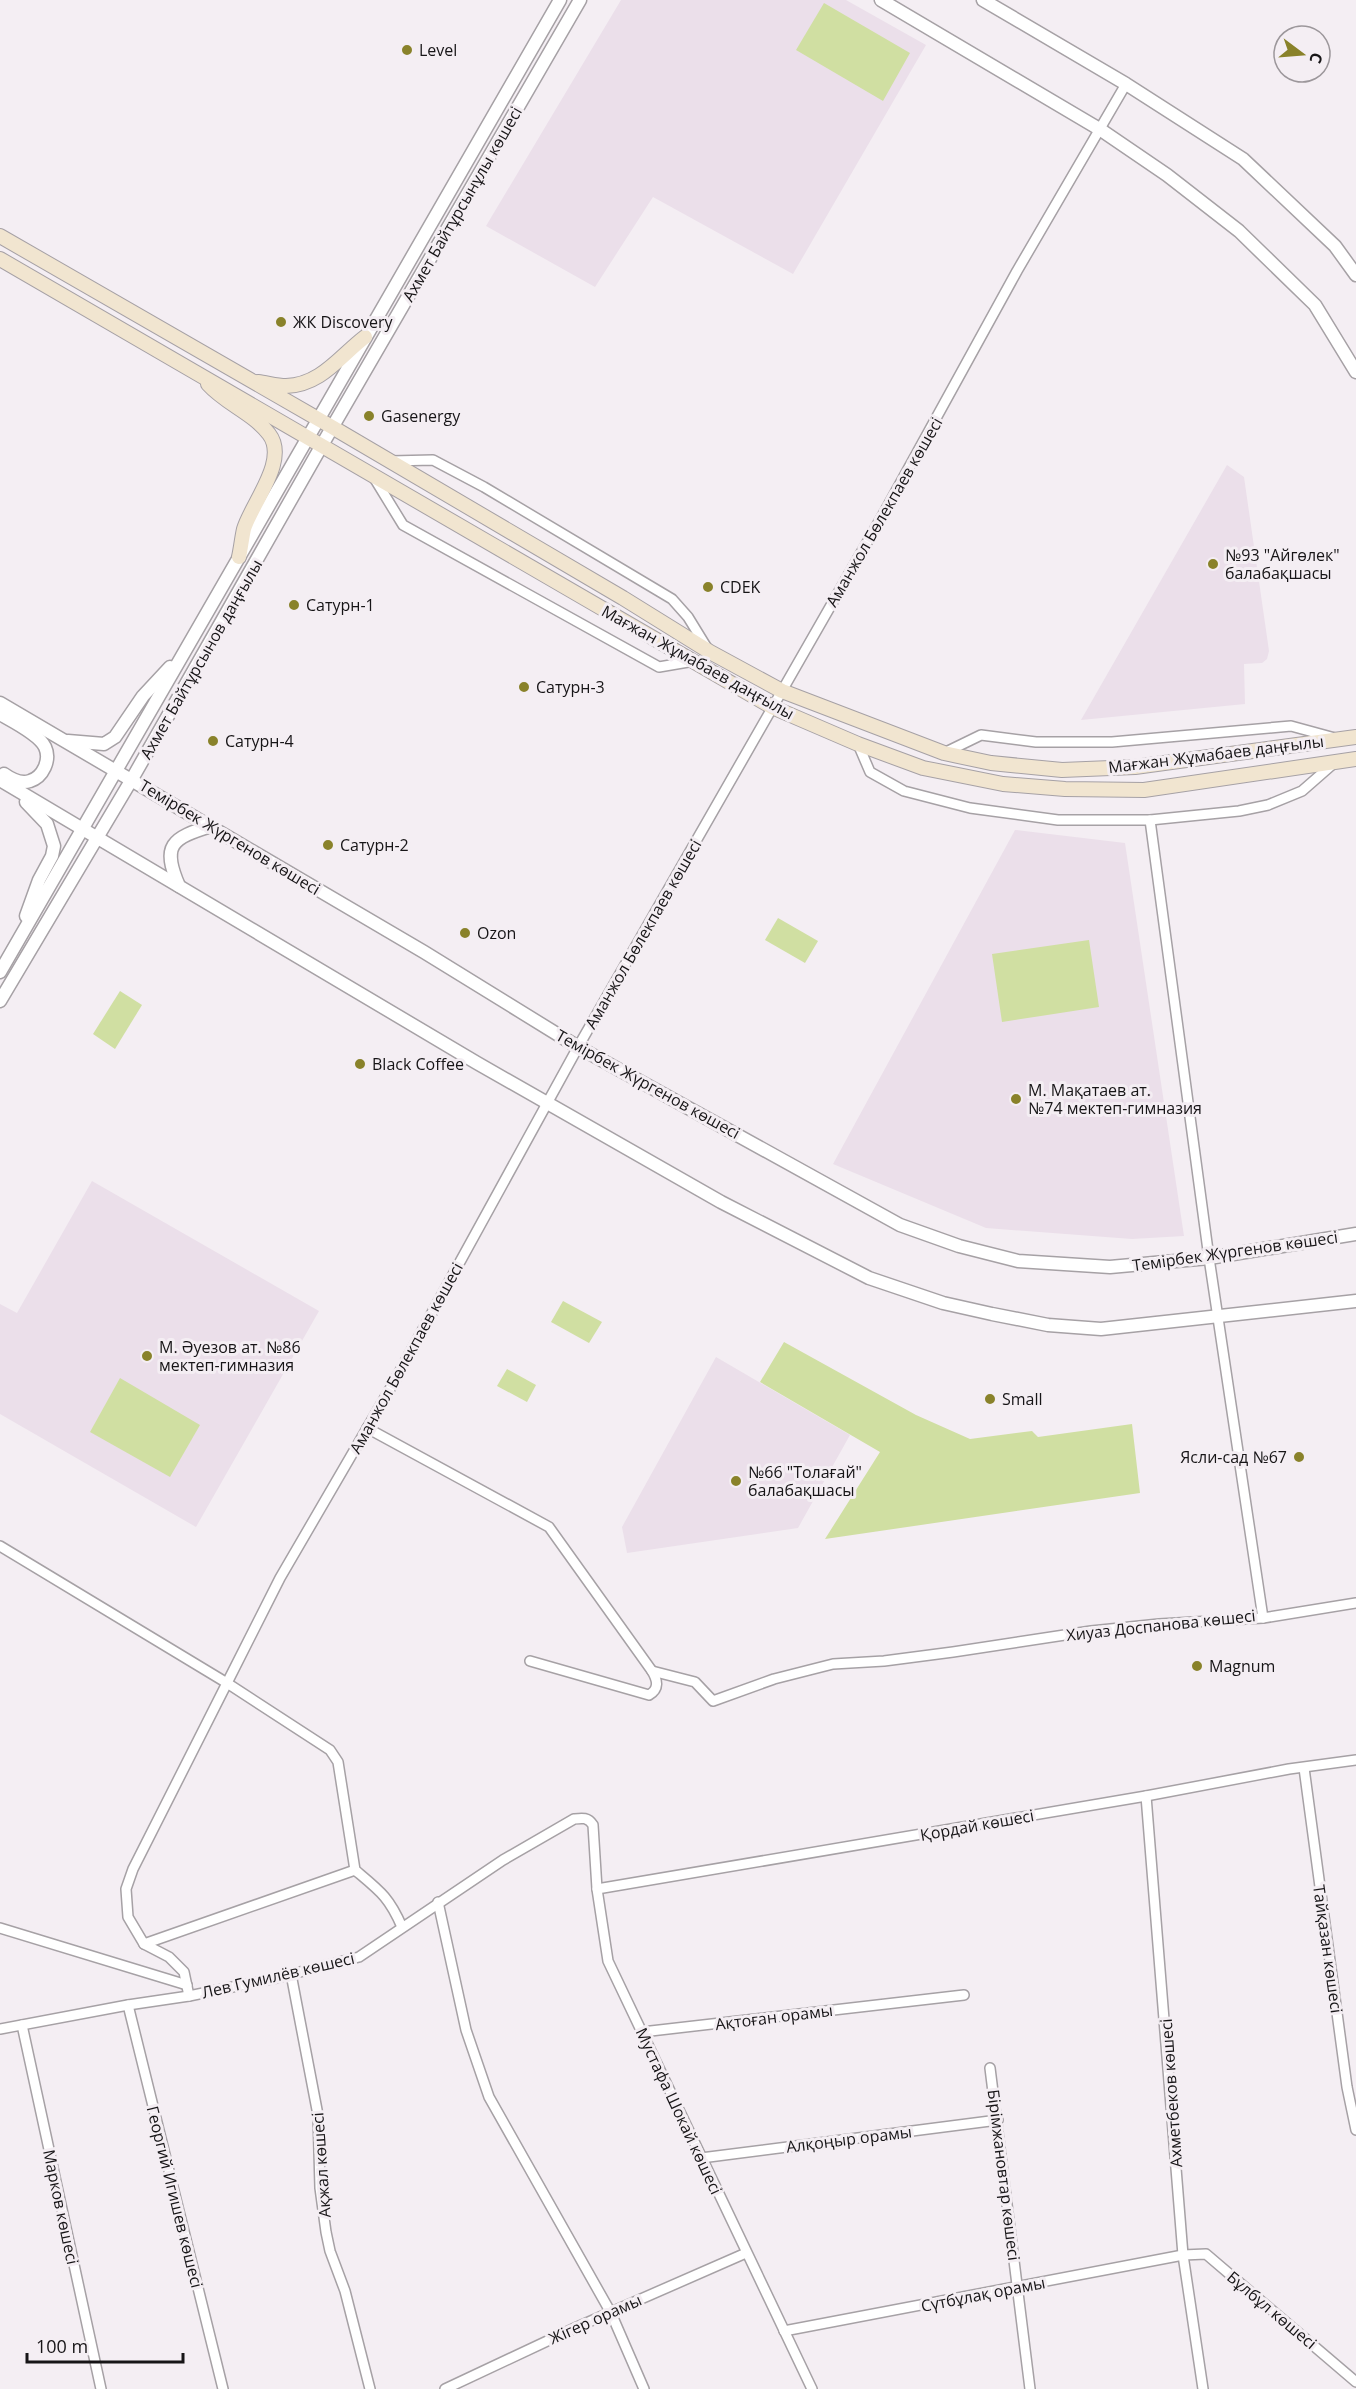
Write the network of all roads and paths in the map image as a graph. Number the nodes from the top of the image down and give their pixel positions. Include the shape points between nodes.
1 (560, 0) edge
2 (580, 0) edge
3 (880, 0) edge
4 (983, 0) edge
5 (1126, 84) junction
6 (1101, 130) junction
7 (0, 236) edge
8 (0, 259) edge
9 (1356, 275) edge
10 (365, 337) junction
11 (1356, 372) edge
12 (199, 374) junction
13 (251, 381) junction
14 (329, 398) joint
15 (344, 408) joint
16 (317, 419) junction
17 (332, 427) junction
18 (308, 437) junction
19 (322, 445) junction
20 (387, 462) junction
21 (372, 474) junction
22 (239, 557) junction
23 (185, 651) junction
24 (710, 652) junction
25 (695, 661) junction
26 (782, 691) junction
27 (0, 703) edge
28 (772, 707) junction
29 (0, 714) edge
30 (1356, 737) edge
31 (1340, 739) junction
32 (64, 741) junction
33 (858, 744) junction
34 (944, 753) junction
35 (1356, 759) edge
36 (1337, 761) junction
37 (116, 770) junction
38 (0, 772) edge
39 (132, 779) junction
40 (0, 780) edge
41 (17, 790) junction
42 (1150, 820) junction
43 (211, 826) junction
44 (82, 829) junction
45 (97, 838) junction
46 (179, 886) junction
47 (14, 948) junction
48 (0, 972) edge
49 (0, 1001) edge
50 (578, 1047) junction
51 (549, 1102) junction
52 (1356, 1234) edge
53 (1209, 1258) junction
54 (1356, 1301) edge
55 (1218, 1317) junction
56 (367, 1428) junction
57 (0, 1546) edge
58 (1356, 1603) edge
59 (1263, 1618) junction
60 (530, 1661) dead end
61 (652, 1671) junction
62 (227, 1683) junction
63 (1356, 1760) edge
64 (1304, 1768) junction
65 (1146, 1796) junction
66 (590, 1820) joint
67 (355, 1870) junction
68 (597, 1889) junction
69 (438, 1902) junction
70 (402, 1927) junction
71 (0, 1928) edge
72 (144, 1944) junction
73 (291, 1974) junction
74 (187, 1985) junction
75 (964, 1995) dead end
76 (189, 1996) junction
77 (128, 2005) junction
78 (22, 2025) junction
79 (0, 2029) edge
80 (642, 2032) junction
81 (990, 2068) dead end
82 (998, 2120) junction
83 (1356, 2130) edge
84 (701, 2158) junction
85 (746, 2253) junction
86 (1183, 2255) junction
87 (1018, 2287) junction
88 (611, 2313) junction
89 (784, 2331) junction
90 (1354, 2375) edge
91 (449, 2388) edge
92 (101, 2389) edge
93 (223, 2389) edge
94 (370, 2389) edge
95 (644, 2389) edge
96 (812, 2389) edge
97 (1030, 2389) edge
98 (1203, 2389) edge

1 - 10 street, Ахмет Байтұрсынұлы көшесі
2 - 15 street, Ахмет Байтұрсынұлы көшесі
3 - 6 street
4 - 5 street
5 - 6 street, Аманжол Бөлекпаев көшесі
5 - 9 street via 1243,159 1335,246
6 - 11 street via 1250,240 1315,305
6 - 26 street, Аманжол Бөлекпаев көшесі
7 - 13 main road, Мағжан Жұмабаев даңғылы
8 - 12 main road, Мағжан Жұмабаев даңғылы
10 - 13 main road via 313,380 287,386
10 - 14 street, Ахмет Байтұрсынұлы көшесі
12 - 18 main road, Мағжан Жұмабаев даңғылы
12 - 22 main road via 220,398 259,423 276,448 274,463 244,530
13 - 16 main road, Мағжан Жұмабаев даңғылы
14 - 16 street, Ахмет Байтұрсынов даңғылы
15 - 17 street, Ахмет Байтұрсынов даңғылы
16 - 17 main road, Мағжан Жұмабаев даңғылы
16 - 18 street, Ахмет Байтұрсынов даңғылы
17 - 19 street, Ахмет Байтұрсынов даңғылы
17 - 20 main road, Мағжан Жұмабаев даңғылы
18 - 19 main road, Мағжан Жұмабаев даңғылы
18 - 22 street, Ахмет Байтұрсынов даңғылы
19 - 21 main road, Мағжан Жұмабаев даңғылы
19 - 39 street, Ахмет Байтұрсынов даңғылы
20 - 24 main road, Мағжан Жұмабаев даңғылы
20 - 24 street via 433,460 484,487 672,598
21 - 25 main road, Мағжан Жұмабаев даңғылы
21 - 25 street via 403,525 659,667
22 - 23 street, Ахмет Байтұрсынов даңғылы
23 - 32 street via 143,696 115,737 104,744
23 - 37 street, Ахмет Байтұрсынов даңғылы
24 - 26 main road, Мағжан Жұмабаев даңғылы
25 - 28 main road, Мағжан Жұмабаев даңғылы
26 - 28 street, Аманжол Бөлекпаев көшесі
26 - 34 main road, Мағжан Жұмабаев даңғылы
27 - 32 street, Темірбек Жүргенов көшесі
28 - 33 main road, Мағжан Жұмабаев даңғылы
28 - 50 street, Аманжол Бөлекпаев көшесі
29 - 38 street via 45,746 48,759 39,776 28,782 15,781
30 - 31 main road, Мағжан Жұмабаев даңғылы
31 - 34 main road, Мағжан Жұмабаев даңғылы via 1142,766 1062,770 991,763
31 - 34 street via 1291,726 1112,742 1036,742 981,735
32 - 37 street, Темірбек Жүргенов көшесі
33 - 36 main road, Мағжан Жұмабаев даңғылы via 923,768 1003,784 1065,789 1144,790
33 - 42 street via 870,772 904,791 944,802 1058,820
35 - 36 main road, Мағжан Жұмабаев даңғылы
36 - 42 street via 1302,791 1268,805
37 - 39 street, Темірбек Жүргенов көшесі
37 - 44 street, Ахмет Байтұрсынов даңғылы
39 - 43 street, Темірбек Жүргенов көшесі
39 - 45 street, Ахмет Байтұрсынов даңғылы
40 - 41 street
41 - 44 street
41 - 47 street via 47,824 54,846
42 - 53 street, Хиуаз Доспанова көшесі
43 - 46 street via 188,833 173,846 170,858
43 - 50 street, Темірбек Жүргенов көшесі
44 - 45 street
44 - 47 street, Ахмет Байтұрсынов даңғылы
45 - 46 street
45 - 49 street, Ахмет Байтұрсынов даңғылы
46 - 51 street via 378,1006
47 - 48 street, Ахмет Байтұрсынов даңғылы
50 - 51 street, Аманжол Бөлекпаев көшесі
50 - 53 street, Темірбек Жүргенов көшесі via 888,1219 959,1246 1018,1261 1110,1267
51 - 55 street via 779,1233 869,1278 943,1303 1048,1325 1101,1329
51 - 56 street, Аманжол Бөлекпаев көшесі
52 - 53 street, Темірбек Жүргенов көшесі
53 - 55 street, Хиуаз Доспанова көшесі
54 - 55 street
55 - 59 street, Хиуаз Доспанова көшесі
56 - 61 street via 549,1527
56 - 62 street, Аманжол Бөлекпаев көшесі via 280,1578
57 - 62 street
58 - 59 street
59 - 61 street, Хиуаз Доспанова көшесі via 1091,1631 833,1664 774,1679 713,1701 695,1682
60 - 61 street via 649,1695 657,1684
62 - 67 street via 335,1755
62 - 72 street, Аманжол Бөлекпаев көшесі via 126,1889 128,1917
63 - 64 street, Қордай көшесі
64 - 65 street, Қордай көшесі
64 - 83 street, Тайқазан көшесі
65 - 68 street, Қордай көшесі
65 - 86 street, Ахметбеков көшесі
66 - 68 street, Мустафа Шокай көшесі
66 - 69 street, Лев Гумилёв көшесі via 573,1819
67 - 70 street via 386,1895
67 - 72 street
68 - 80 street, Мустафа Шокай көшесі via 608,1961
69 - 70 street, Лев Гумилёв көшесі
69 - 88 street via 466,2030 489,2097
70 - 73 street, Лев Гумилёв көшесі via 359,1957
71 - 74 street
72 - 74 street via 179,1964
73 - 76 street, Лев Гумилёв көшесі
73 - 94 street, Ақжал көшесі via 318,2115 326,2232
74 - 76 street
75 - 80 street, Ақтоған орамы
76 - 77 street, Лев Гумилёв көшесі
77 - 78 street, Лев Гумилёв көшесі
77 - 93 street, Георгий Игишев көшесі
78 - 79 street, Лев Гумилёв көшесі
78 - 92 street, Марков көшесі
80 - 84 street, Мустафа Шокай көшесі
81 - 82 street, Бірімжановтар көшесі
82 - 84 street, Алқоңыр орамы
82 - 87 street, Бірімжановтар көшесі
84 - 85 street, Мустафа Шокай көшесі
85 - 88 street, Жігер орамы
85 - 89 street, Мустафа Шокай көшесі
86 - 87 street, Cүтбұлақ орамы
86 - 90 street, Бұлбұл көшесі via 1206,2254
86 - 98 street, Ахметбеков көшесі
87 - 89 street, Cүтбұлақ орамы
87 - 97 street, Бірімжановтар көшесі
88 - 91 street, Жігер орамы
88 - 95 street
89 - 96 street, Мустафа Шокай көшесі

